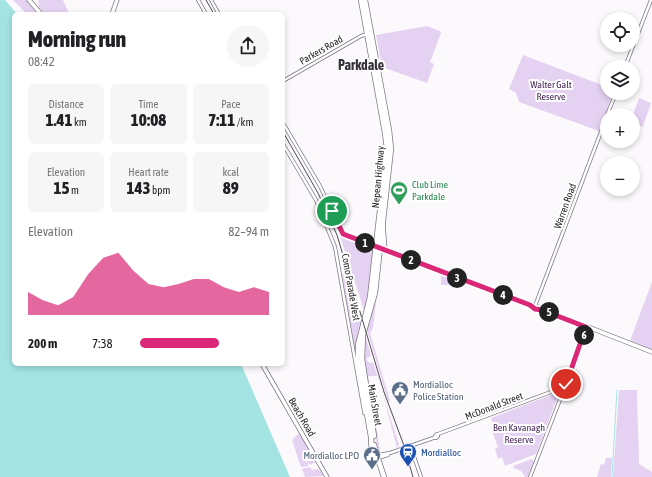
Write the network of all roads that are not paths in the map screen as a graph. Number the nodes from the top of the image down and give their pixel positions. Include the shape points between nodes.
1 (117, 0) edge
2 (198, 0) edge
3 (211, 0) edge
4 (361, 0) edge
5 (365, 0) edge
6 (651, 0) edge
7 (31, 1) edge
8 (39, 12) edge
9 (113, 12) edge
10 (205, 12) edge
11 (219, 12) edge
12 (369, 34) junction
13 (628, 60) edge
14 (285, 80) edge
15 (285, 126) edge
16 (600, 135) edge
17 (285, 147) edge
18 (386, 181) junction
19 (383, 224) junction
20 (380, 234) junction
21 (382, 249) junction
22 (536, 307) junction
23 (587, 327) junction
24 (353, 349) joint
25 (652, 352) edge
26 (359, 354) junction
27 (263, 366) edge
28 (560, 391) junction
29 (366, 411) junction
30 (409, 446) junction
31 (379, 457) junction
32 (372, 459) junction
33 (381, 470) junction
34 (327, 477) edge
35 (384, 477) edge
36 (421, 477) edge
37 (530, 477) edge

1 - 9 main road
2 - 10 street
3 - 11 street
4 - 12 highway, Nepean Highway
5 - 12 highway, Nepean Highway
6 - 13 street
7 - 8 main road
12 - 14 street, Parkers Road via 361,36
12 - 18 highway, Nepean Highway via 386,137
12 - 18 highway, Nepean Highway via 390,134 391,153
15 - 21 street via 320,186 341,232
16 - 22 street, Warren Road
17 - 24 street, Como Parade West via 316,200 334,243
18 - 19 highway, Nepean Highway
18 - 20 highway, Nepean Highway via 383,186
19 - 20 highway, Nepean Highway
19 - 21 main road
20 - 21 highway, Nepean Highway
21 - 22 main road
21 - 26 highway, Nepean Highway via 360,334
21 - 26 highway, Nepean Highway via 379,255 375,293
22 - 23 main road
23 - 25 main road
23 - 28 street via 565,386
24 - 29 street, Main Street
26 - 29 highway, Main Street
27 - 34 main road, Beach Road
28 - 30 street, McDonald Street
28 - 37 street via 560,398
29 - 31 highway, Main Street via 375,451
29 - 32 highway, Main Street via 372,438
30 - 31 street, McDonald Street
30 - 36 street
31 - 32 highway via 374,455
31 - 33 highway, Main Street
32 - 33 highway, Main Street
33 - 35 highway, Main Street

